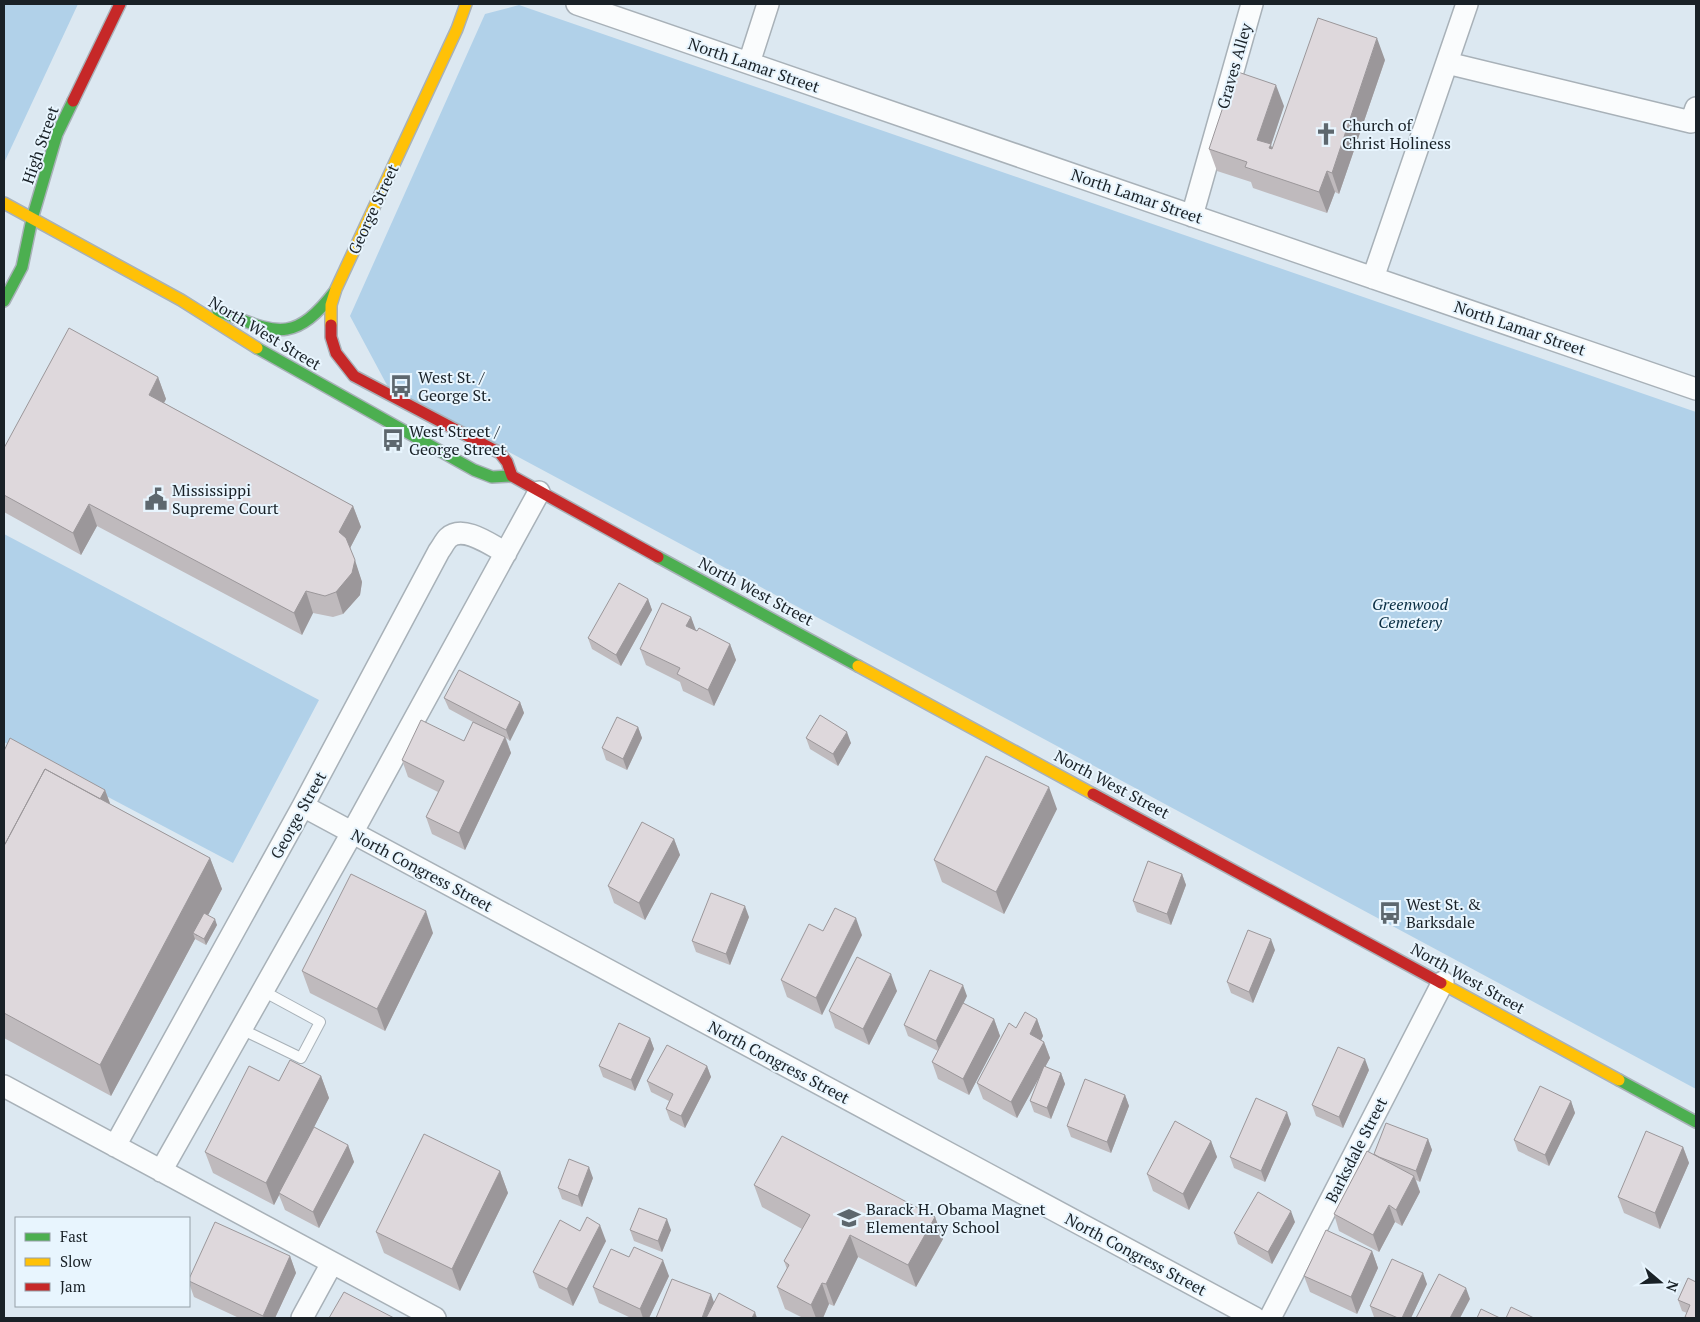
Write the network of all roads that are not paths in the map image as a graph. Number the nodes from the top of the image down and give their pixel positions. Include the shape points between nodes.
1 (120, 4) edge
2 (466, 4) edge
3 (478, 4) edge
4 (577, 4) edge
5 (768, 4) edge
6 (1252, 4) edge
7 (1467, 4) edge
8 (457, 29) junction
9 (749, 63) junction
10 (1447, 63) junction
11 (1695, 117) edge
12 (4, 203) edge
13 (1192, 216) junction
14 (32, 219) junction
15 (1373, 278) junction
16 (336, 289) junction
17 (181, 300) junction
18 (4, 301) edge
19 (1696, 389) edge
20 (512, 476) junction
21 (539, 492) junction
22 (506, 552) junction
23 (303, 806) junction
24 (352, 833) junction
25 (1443, 982) junction
26 (263, 991) junction
27 (242, 1029) junction
28 (4, 1086) edge
29 (1696, 1122) edge
30 (115, 1146) junction
31 (161, 1171) junction
32 (332, 1263) junction
33 (302, 1318) edge
34 (435, 1318) edge
35 (1256, 1318) edge
36 (1270, 1318) edge

1 - 14 street, High Street via 57,134
2 - 8 street
3 - 8 street
4 - 9 street, North Lamar Street
5 - 9 street
6 - 13 street, Graves Alley
7 - 10 street
8 - 16 street, George Street
9 - 13 street, North Lamar Street
10 - 11 street
10 - 15 street
12 - 14 street, North West Street
13 - 15 street, North Lamar Street
14 - 17 street, North West Street
14 - 18 street, High Street via 22,268
15 - 19 street, North Lamar Street
16 - 17 street via 312,318 289,330 259,327
16 - 20 street, George Street via 330,319 334,345 345,367 367,385 500,453
17 - 20 street, North West Street via 232,334 474,470 490,478
20 - 21 street, North West Street
21 - 22 street
21 - 25 street, North West Street
22 - 23 street, George Street via 469,534 458,532 448,538
22 - 24 street
23 - 24 street, North Congress Street
23 - 30 street, George Street
24 - 26 street
24 - 35 street, North Congress Street
25 - 29 street, North West Street
25 - 36 street, Barksdale Street
26 - 27 street
26 - 27 lane via 320,1022 301,1058
27 - 31 street
28 - 30 street
30 - 31 street
31 - 32 street
32 - 33 street
32 - 34 street

